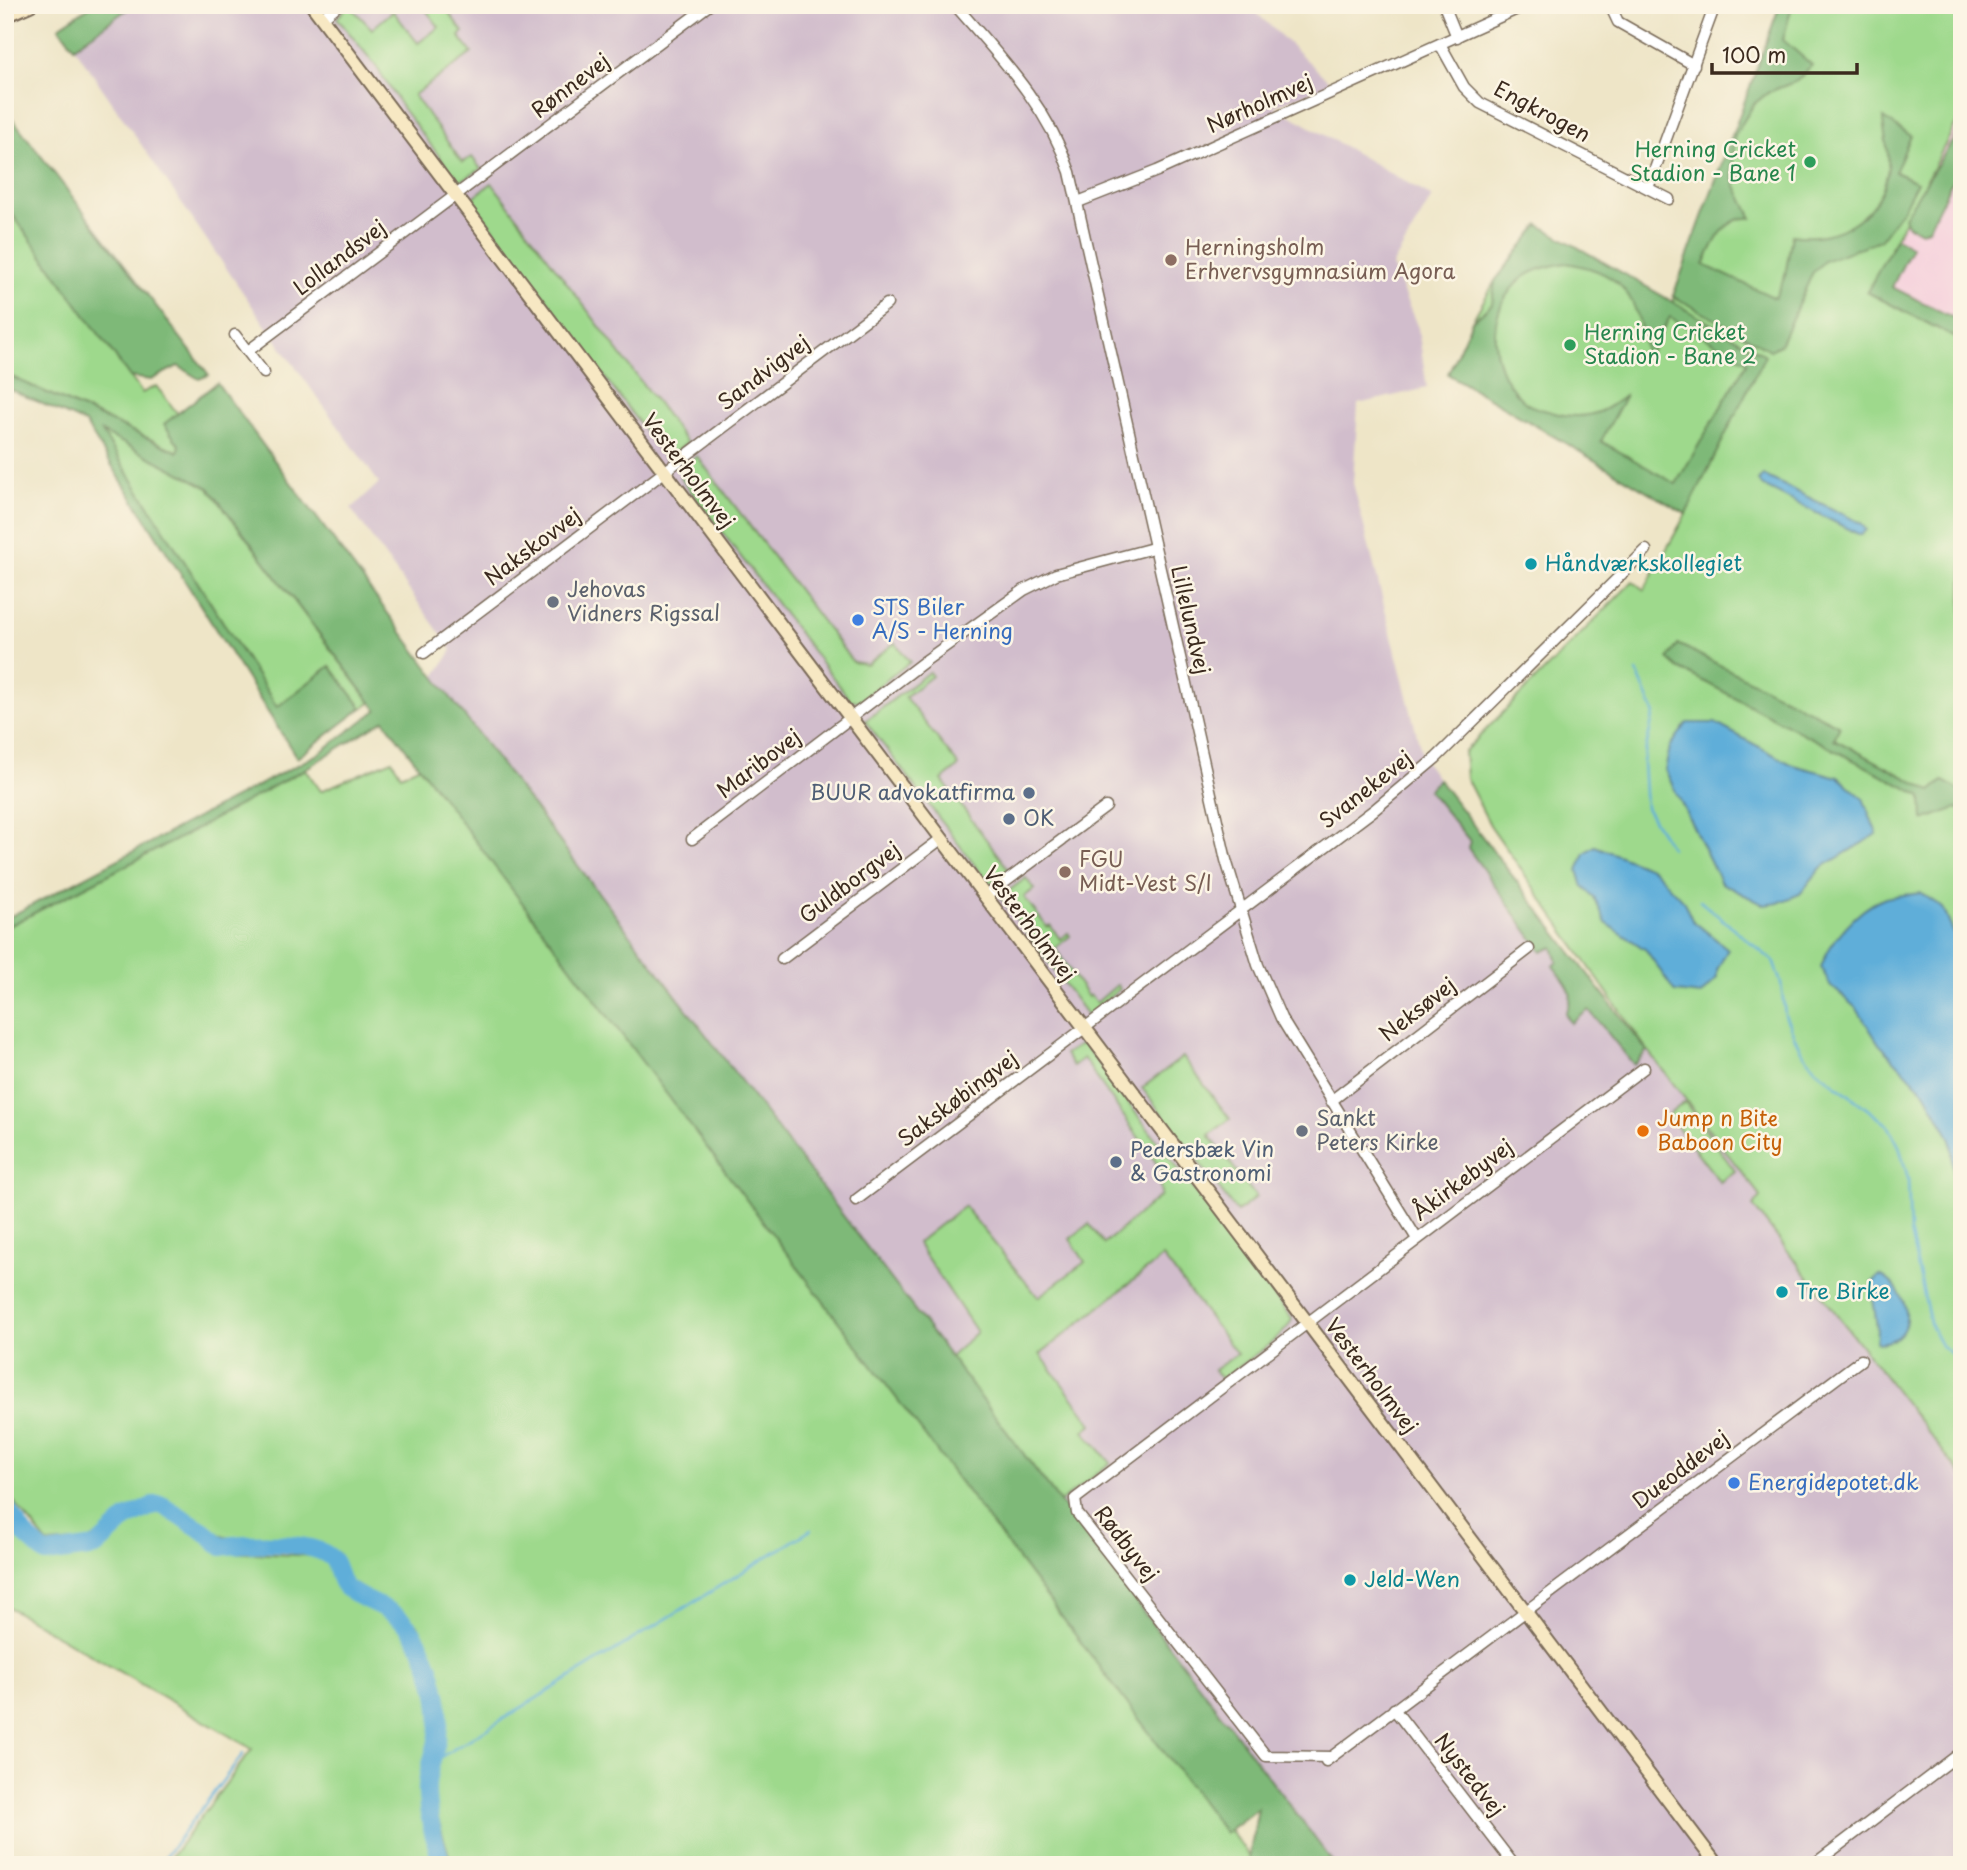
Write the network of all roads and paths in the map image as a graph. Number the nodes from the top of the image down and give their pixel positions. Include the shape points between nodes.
1 (30, 5) edge
2 (312, 5) edge
3 (338, 5) edge
4 (709, 5) edge
5 (955, 5) edge
6 (1245, 5) edge
7 (1258, 5) edge
8 (1444, 5) edge
9 (1526, 5) edge
10 (1610, 5) edge
11 (1714, 8) dead end
12 (5, 16) edge
13 (322, 18) junction
14 (1457, 37) junction
15 (1440, 44) junction
16 (1694, 65) junction
17 (1648, 188) junction
18 (456, 196) junction
19 (1669, 200) dead end
20 (1078, 202) junction
21 (887, 304) dead end
22 (235, 335) dead end
23 (248, 351) junction
24 (264, 373) dead end
25 (664, 472) junction
26 (1153, 548) junction
27 (1646, 550) dead end
28 (424, 653) dead end
29 (850, 719) junction
30 (1106, 807) dead end
31 (692, 839) dead end
32 (941, 839) junction
33 (985, 897) junction
34 (1240, 911) junction
35 (1529, 949) dead end
36 (782, 960) dead end
37 (1083, 1028) junction
38 (1643, 1068) dead end
39 (1331, 1101) junction
40 (856, 1200) dead end
41 (1417, 1239) junction
42 (1307, 1322) junction
43 (1861, 1360) dead end
44 (1523, 1610) junction
45 (1394, 1709) junction
46 (1962, 1752) edge
47 (1514, 1865) edge
48 (1717, 1865) edge
49 (1813, 1865) edge

1 - 12 street
2 - 13 street, Vesterholmvej
3 - 13 street
4 - 18 street, Rønnevej
5 - 20 street, Lillelundvej via 1042,111 1064,154
6 - 7 street
8 - 14 street
9 - 14 street, Nørholmvej
10 - 16 street via 1618,22
11 - 16 street
13 - 18 street, Vesterholmvej
14 - 15 street, Nørholmvej
15 - 17 street, Engkrogen via 1464,87 1480,103
15 - 20 street, Nørholmvej
16 - 17 street
17 - 19 street, Engkrogen
18 - 23 street, Lollandsvej
18 - 25 street, Vesterholmvej
20 - 26 street, Lillelundvej
21 - 25 street, Sandvigvej
22 - 23 street
23 - 24 street
25 - 28 street, Nakskovvej
25 - 29 street, Vesterholmvej
26 - 29 street, Maribovej via 1056,574 1024,590
26 - 34 street, Lillelundvej
27 - 34 street, Svanekevej via 1436,758
29 - 31 street, Maribovej
29 - 32 street, Vesterholmvej
30 - 33 street
32 - 33 street, Vesterholmvej
32 - 36 street, Guldborgvej
33 - 37 street, Vesterholmvej
34 - 37 street, Svanekevej
34 - 39 street, Lillelundvej via 1282,1018
35 - 39 street, Neksøvej
37 - 40 street, Sakskøbingvej
37 - 42 street, Vesterholmvej
38 - 41 street, Åkirkebyvej
39 - 41 street, Lillelundvej
41 - 42 street, Åkirkebyvej
42 - 44 street, Vesterholmvej
42 - 45 street, Rødbyvej via 1075,1499 1076,1513 1266,1756 1327,1760
43 - 44 street, Dueoddevej
44 - 45 street
44 - 48 street, Vesterholmvej
45 - 47 street, Nystedvej
46 - 49 street

